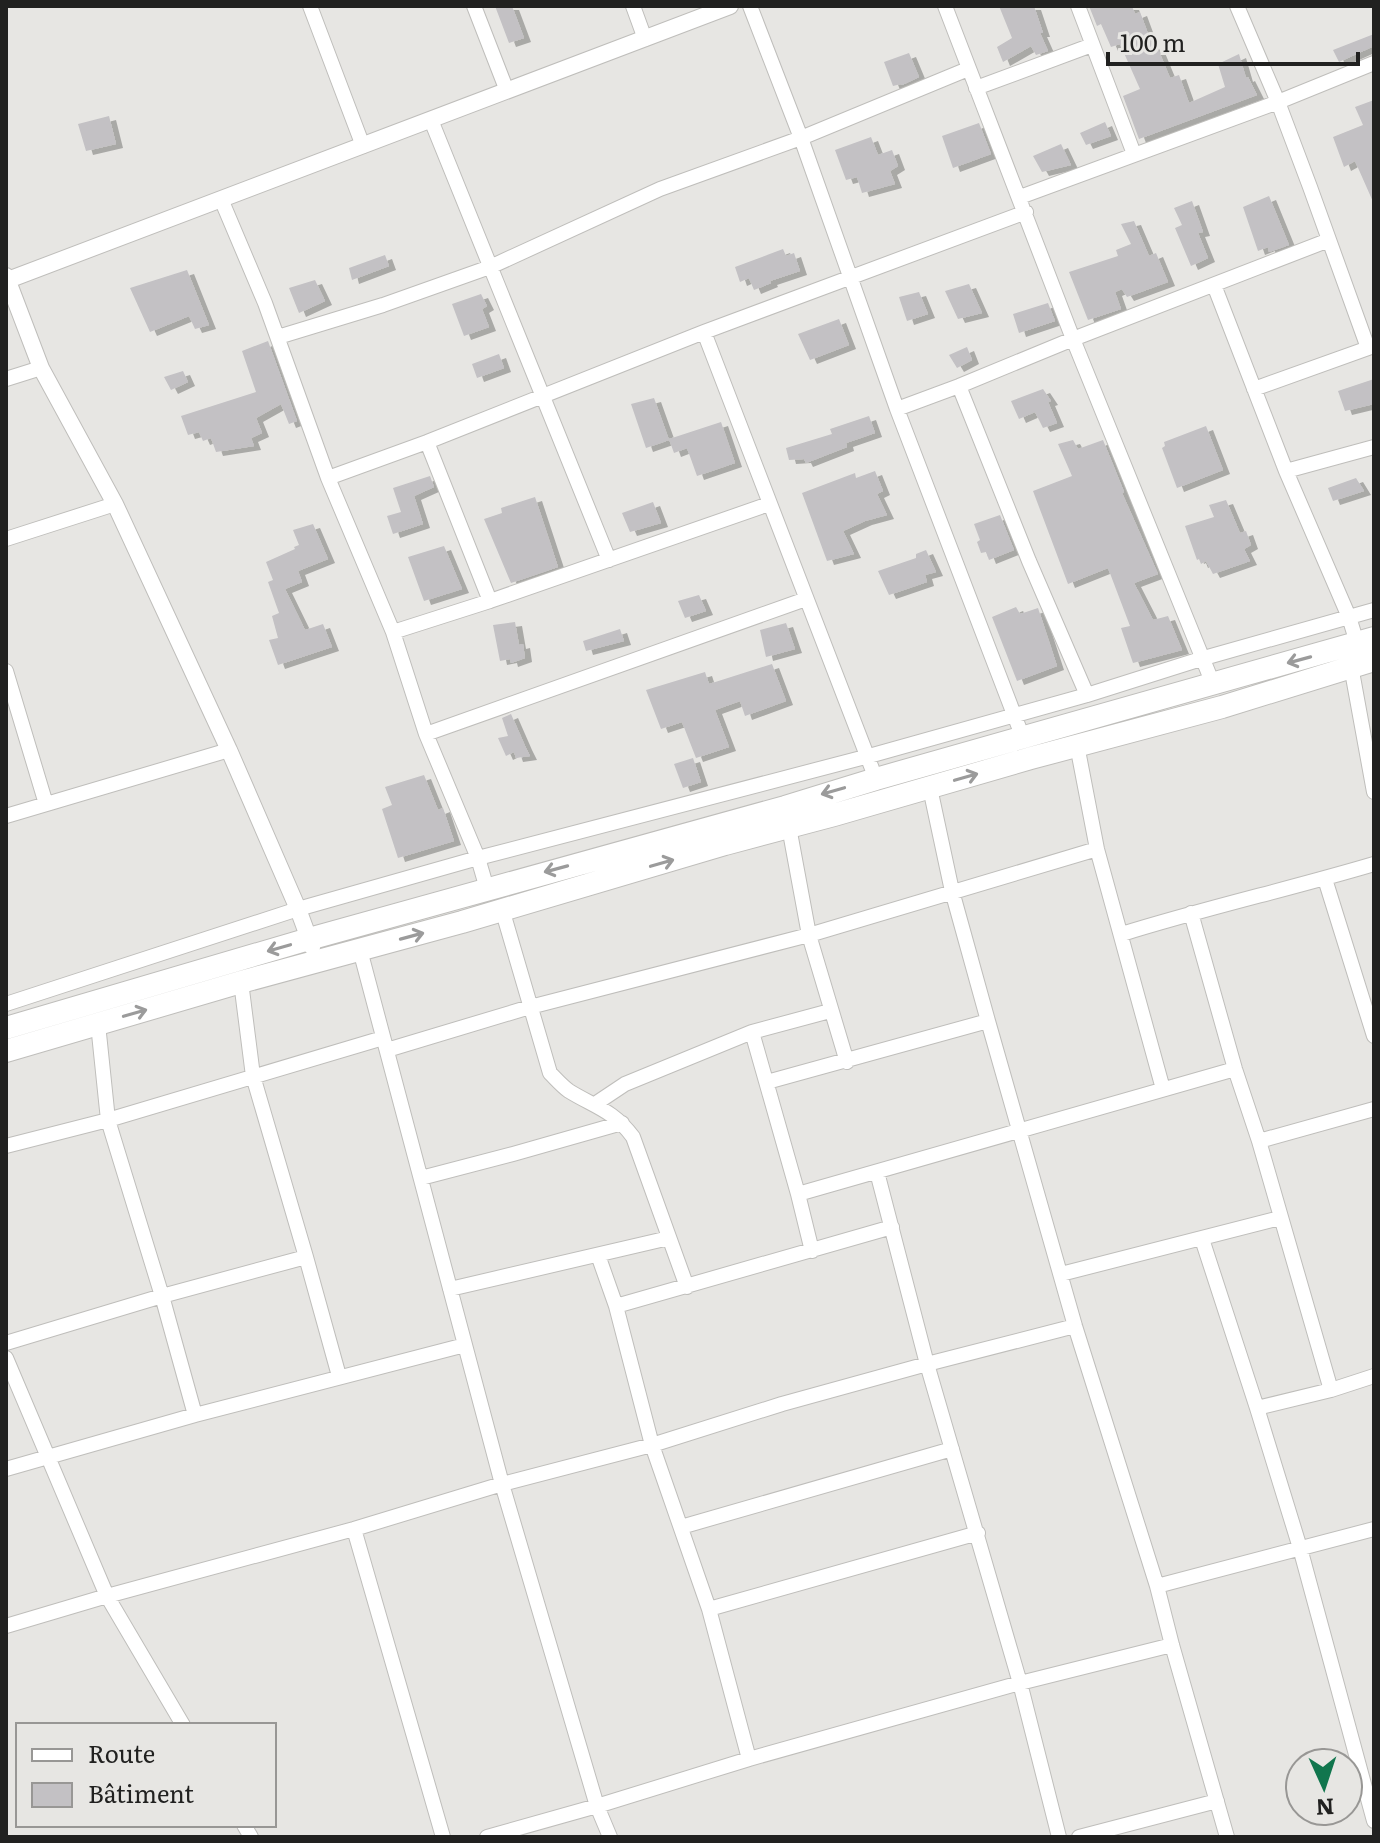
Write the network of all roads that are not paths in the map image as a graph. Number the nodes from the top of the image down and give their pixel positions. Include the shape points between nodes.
1 (310, 6) edge
2 (474, 6) edge
3 (633, 6) edge
4 (730, 6) edge
5 (750, 6) edge
6 (945, 6) edge
7 (1078, 6) edge
8 (1237, 6) edge
9 (645, 39) junction
10 (1092, 45) junction
11 (1374, 63) edge
12 (968, 69) junction
13 (976, 88) junction
14 (507, 91) junction
15 (1278, 102) junction
16 (431, 120) junction
17 (801, 138) junction
18 (363, 146) junction
19 (1134, 154) junction
20 (1020, 197) junction
21 (221, 199) junction
22 (1026, 212) junction
23 (1329, 240) junction
24 (490, 267) junction
25 (851, 276) junction
26 (7, 278) edge
27 (1214, 285) junction
28 (704, 332) junction
29 (278, 337) junction
30 (1073, 339) junction
31 (1371, 347) edge
32 (41, 368) junction
33 (6, 379) edge
34 (959, 386) junction
35 (1254, 389) junction
36 (541, 395) junction
37 (897, 409) junction
38 (427, 442) junction
39 (1374, 447) edge
40 (1286, 471) junction
41 (328, 478) junction
42 (115, 504) junction
43 (769, 504) junction
44 (6, 539) edge
45 (609, 560) junction
46 (806, 599) junction
47 (490, 601) junction
48 (1374, 610) edge
49 (1349, 617) junction
50 (393, 632) junction
51 (1365, 640) edge
52 (1204, 658) junction
53 (1374, 660) edge
54 (1351, 666) junction
55 (6, 671) edge
56 (1213, 684) junction
57 (1087, 695) junction
58 (1015, 715) junction
59 (426, 734) junction
60 (1023, 738) junction
61 (1077, 745) junction
62 (229, 750) junction
63 (869, 756) junction
64 (876, 779) junction
65 (930, 788) junction
66 (1374, 792) edge
67 (46, 804) junction
68 (6, 816) edge
69 (789, 827) junction
70 (1097, 849) junction
71 (478, 858) junction
72 (1374, 864) edge
73 (1325, 879) junction
74 (487, 889) junction
75 (952, 891) junction
76 (298, 909) junction
77 (502, 909) junction
78 (1191, 913) junction
79 (1122, 934) junction
80 (809, 935) junction
81 (309, 939) junction
82 (360, 950) junction
83 (317, 961) junction
84 (241, 982) junction
85 (6, 1004) edge
86 (530, 1007) junction
87 (830, 1011) junction
88 (988, 1021) junction
89 (98, 1024) junction
90 (6, 1028) edge
91 (1373, 1029) edge
92 (752, 1032) junction
93 (385, 1044) junction
94 (6, 1051) edge
95 (847, 1062) junction
96 (1235, 1069) junction
97 (253, 1076) junction
98 (767, 1082) junction
99 (1163, 1089) junction
100 (595, 1104) junction
101 (1374, 1109) edge
102 (108, 1120) junction
103 (622, 1123) junction
104 (1020, 1131) junction
105 (1259, 1141) junction
106 (6, 1146) edge
107 (877, 1172) junction
108 (421, 1178) junction
109 (798, 1194) junction
110 (1280, 1218) junction
111 (892, 1227) junction
112 (669, 1238) junction
113 (1202, 1239) junction
114 (812, 1251) junction
115 (598, 1255) junction
116 (306, 1257) junction
117 (1061, 1274) junction
118 (687, 1287) junction
119 (450, 1289) junction
120 (162, 1296) junction
121 (616, 1306) junction
122 (1075, 1326) junction
123 (6, 1343) edge
124 (465, 1345) junction
125 (6, 1358) edge
126 (927, 1364) junction
127 (339, 1376) junction
128 (1374, 1376) edge
129 (1331, 1390) junction
130 (1257, 1408) junction
131 (195, 1415) junction
132 (652, 1445) junction
133 (952, 1449) junction
134 (48, 1457) junction
135 (6, 1469) edge
136 (502, 1484) junction
137 (681, 1527) junction
138 (354, 1529) junction
139 (1374, 1529) edge
140 (978, 1533) junction
141 (1300, 1548) junction
142 (1157, 1586) junction
143 (107, 1596) junction
144 (709, 1609) junction
145 (6, 1626) edge
146 (1172, 1645) junction
147 (1020, 1683) junction
148 (182, 1723) edge
149 (749, 1759) junction
150 (1217, 1801) junction
151 (597, 1806) junction
152 (1374, 1821) edge
153 (443, 1837) edge
154 (487, 1837) edge
155 (610, 1837) edge
156 (1059, 1837) edge
157 (1079, 1837) edge
158 (1227, 1837) edge

1 - 18 street
2 - 14 street
3 - 9 street
4 - 9 street
5 - 17 street
6 - 12 street
7 - 10 street
8 - 15 street
9 - 14 street
10 - 13 street
10 - 19 street
11 - 15 street
12 - 13 street
12 - 17 street
13 - 20 street
14 - 16 street
15 - 19 street
15 - 23 street
16 - 18 street
16 - 24 street
17 - 24 street via 660,189
17 - 25 street
18 - 21 street
19 - 20 street
20 - 22 street
21 - 26 street
21 - 29 street
22 - 25 street
22 - 30 street
23 - 27 street
23 - 31 street
24 - 29 street
24 - 36 street
25 - 28 street
25 - 37 street
26 - 32 street
27 - 30 street
27 - 35 street
28 - 36 street
28 - 43 street
29 - 41 street
30 - 34 street
30 - 52 street
31 - 35 street
32 - 33 street
32 - 42 street
34 - 37 street
34 - 57 street
35 - 40 street
36 - 38 street
36 - 45 street
37 - 58 street
38 - 41 street
38 - 47 street
39 - 40 street
40 - 49 street
41 - 50 street
42 - 44 street
42 - 62 street
43 - 45 street
43 - 46 street
45 - 47 street
46 - 59 street
46 - 63 street
47 - 50 street
48 - 49 street
49 - 51 street
49 - 52 street
50 - 59 street
51 -> 56 main road
52 - 56 street
52 - 57 street
53 - 54 main road
54 - 61 main road
54 - 66 street
55 - 67 street
56 - 60 main road
57 - 58 street
58 - 60 street
58 - 63 street
59 - 71 street
60 - 64 main road
65 -> 61 main road
61 - 70 street
62 - 67 street
62 - 76 street
63 - 64 street
63 - 71 street
64 -> 74 main road
65 - 69 main road
65 - 75 street
67 - 68 street
77 -> 69 main road
69 - 80 street
70 - 75 street
70 - 79 street
71 - 74 street
71 - 76 street
72 - 73 street
73 - 78 street
73 - 91 street
74 - 81 main road
75 - 80 street
75 - 88 street
76 - 81 street
76 - 85 street
82 -> 77 main road
77 - 86 street
78 - 79 street
78 - 96 street
79 - 99 street
80 - 86 street
80 - 87 street
81 - 83 street
81 -> 90 main road
82 - 83 main road
82 - 93 street
83 - 84 main road
89 -> 84 main road
84 - 97 street
86 - 93 street
86 - 100 street via 550,1073 566,1089
87 - 92 street
87 - 95 street
88 - 95 street
88 - 104 street
89 - 94 main road
89 - 102 street
92 - 98 street
92 - 100 street via 625,1084
93 - 97 street
93 - 108 street
95 - 98 street
96 - 99 street
96 - 105 street
97 - 102 street
97 - 116 street
98 - 109 street
99 - 104 street
100 - 103 street
101 - 105 street
102 - 106 street
102 - 120 street
103 - 108 street
103 - 112 street via 633,1137
104 - 107 street
104 - 117 street
105 - 110 street
107 - 109 street
107 - 111 street
108 - 119 street
109 - 114 street
110 - 113 street
110 - 129 street
111 - 114 street
111 - 126 street
112 - 115 street
112 - 118 street
113 - 117 street
113 - 130 street
114 - 118 street
115 - 119 street
115 - 121 street
116 - 120 street
116 - 127 street
117 - 122 street
118 - 121 street
119 - 124 street
120 - 123 street
120 - 131 street
121 - 132 street
122 - 126 street
122 - 142 street
124 - 127 street
124 - 136 street
125 - 134 street
126 - 132 street
126 - 133 street
127 - 131 street
128 - 129 street
129 - 130 street
130 - 141 street
131 - 134 street
132 - 136 street
132 - 137 street
133 - 137 street
133 - 140 street
134 - 135 street
134 - 143 street
136 - 138 street
136 - 151 street
137 - 144 street
138 - 143 street
138 - 153 street
139 - 141 street
140 - 144 street
140 - 147 street
141 - 142 street
141 - 152 street
142 - 146 street
143 - 145 street
143 - 148 street
144 - 149 street
146 - 147 street
146 - 150 street
147 - 149 street
147 - 156 street
149 - 151 street
150 - 157 street
150 - 158 street
151 - 154 street
151 - 155 street

